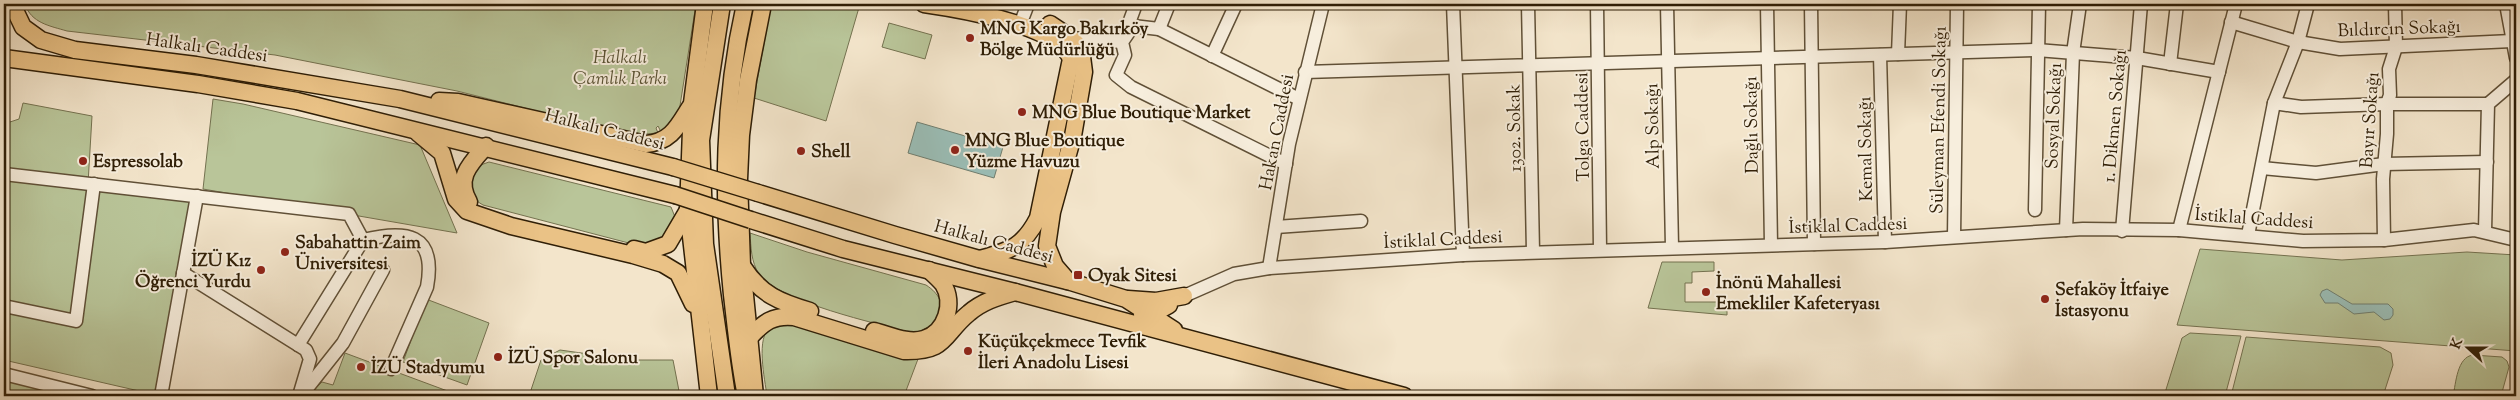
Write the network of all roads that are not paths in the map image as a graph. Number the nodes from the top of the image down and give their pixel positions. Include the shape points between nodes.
1 (12, 4) edge
2 (705, 4) edge
3 (722, 4) edge
4 (745, 4) edge
5 (763, 4) edge
6 (924, 4) edge
7 (972, 4) edge
8 (1136, 4) edge
9 (1169, 4) edge
10 (1236, 4) edge
11 (1323, 4) edge
12 (1453, 4) edge
13 (1528, 4) edge
14 (1597, 4) edge
15 (1667, 4) edge
16 (1767, 4) edge
17 (1811, 4) edge
18 (1900, 4) edge
19 (1957, 4) edge
20 (2039, 4) edge
21 (2080, 4) edge
22 (2141, 4) edge
23 (2177, 4) edge
24 (2236, 4) edge
25 (2308, 4) edge
26 (2395, 4) edge
27 (2506, 4) edge
28 (1026, 11) edge
29 (2231, 22) junction
30 (1159, 29) junction
31 (1071, 38) junction
32 (2512, 41) junction
33 (1122, 42) junction
34 (2298, 42) junction
35 (2396, 47) junction
36 (2037, 50) junction
37 (1955, 51) junction
38 (2073, 53) junction
39 (1898, 54) junction
40 (1880, 55) junction
41 (1212, 56) junction
42 (1811, 57) junction
43 (4, 58) edge
44 (1768, 58) junction
45 (2137, 58) junction
46 (2516, 58) edge
47 (1668, 60) junction
48 (1598, 62) junction
49 (2170, 64) junction
50 (1531, 65) junction
51 (1455, 68) junction
52 (1305, 72) junction
53 (2218, 72) junction
54 (2516, 80) edge
55 (400, 99) junction
56 (1299, 99) junction
57 (692, 102) junction
58 (2274, 103) junction
59 (2387, 104) junction
60 (2488, 104) junction
61 (413, 129) junction
62 (486, 146) junction
63 (2487, 162) junction
64 (1286, 164) junction
65 (2384, 164) junction
66 (2262, 168) junction
67 (4, 174) edge
68 (94, 184) junction
69 (197, 196) junction
70 (688, 210) junction
71 (2035, 210) dead end
72 (1361, 221) dead end
73 (1276, 227) junction
74 (2066, 230) junction
75 (2179, 230) junction
76 (2122, 231) junction
77 (2485, 231) junction
78 (2248, 235) junction
79 (1954, 236) junction
80 (363, 240) junction
81 (2384, 240) junction
82 (2516, 240) edge
83 (1885, 242) junction
84 (1814, 244) junction
85 (1771, 245) junction
86 (1672, 247) junction
87 (1600, 249) junction
88 (1533, 252) junction
89 (1462, 255) junction
90 (979, 259) junction
91 (742, 265) junction
92 (1269, 268) junction
93 (383, 270) dead end
94 (929, 270) junction
95 (183, 273) junction
96 (1068, 281) junction
97 (1014, 292) junction
98 (1184, 296) junction
99 (1126, 299) junction
100 (4, 306) edge
101 (1169, 306) junction
102 (1151, 315) junction
103 (1105, 316) junction
104 (699, 317) junction
105 (1172, 329) junction
106 (750, 337) junction
107 (1186, 339) junction
108 (298, 345) junction
109 (391, 369) dead end
110 (4, 374) edge
111 (92, 396) edge
112 (161, 396) edge
113 (300, 396) edge
114 (709, 396) edge
115 (727, 396) edge
116 (746, 396) edge
117 (755, 396) edge
118 (1404, 396) edge

1 - 55 main road, Halkalı Caddesi via 23,27 40,40 75,50 196,65
2 - 57 main road
3 - 115 main road via 701,140 704,244
4 - 116 main road via 734,54 725,173 726,237 739,363
5 - 91 main road via 741,135
6 - 90 main road via 1034,28 1068,50 1071,59 1038,218 1029,235 1016,248
7 - 28 main road
8 - 33 street
9 - 30 street
10 - 41 street
11 - 52 street, Hakan Caddesi
12 - 51 street
13 - 50 street, 1302. Sokak
14 - 48 street, Tolga Caddesi
15 - 47 street, Alp Sokağı
16 - 44 street, Dağlı Sokağı
17 - 42 street
18 - 39 street
19 - 37 street, Süleyman Efendi Sokağı
20 - 36 street
21 - 38 street, Sosyal Sokağı
22 - 45 street, 1. Dikmen Sokağı
23 - 49 street
24 - 29 street
25 - 34 street
26 - 35 street, Bayır Sokağı
27 - 32 street
28 - 31 main road
29 - 34 street, Bıldırcın Sokağı
29 - 53 street
30 - 33 street via 1132,26
30 - 41 street
31 - 33 street
31 - 96 main road via 1081,49 1084,72 1073,136 1052,212 1048,246 1055,266
32 - 35 street, Bıldırcın Sokağı
32 - 46 street
33 - 64 street via 1125,55 1116,76 1131,87
34 - 35 street, Bıldırcın Sokağı via 2340,49
34 - 58 street
35 - 59 street, Bayır Sokağı via 2389,69
36 - 37 street
36 - 38 street
36 - 71 street
37 - 39 street
37 - 79 street, Süleyman Efendi Sokağı
38 - 45 street
38 - 74 street, Sosyal Sokağı
39 - 40 street
40 - 42 street
40 - 83 street, Kemal Sokağı
41 - 56 street
42 - 44 street
42 - 84 street
43 - 61 main road, Halkalı Caddesi via 297,101
44 - 47 street
44 - 85 street, Dağlı Sokağı
45 - 49 street
45 - 76 street, 1. Dikmen Sokağı
47 - 48 street
47 - 86 street, Alp Sokağı
48 - 50 street
48 - 87 street, Tolga Caddesi
49 - 53 street
50 - 51 street
50 - 88 street, 1302. Sokak
51 - 52 street
51 - 89 street
52 - 56 street, Hakan Caddesi
53 - 75 street
54 - 60 street
55 - 57 main road via 458,102 646,144 674,134
55 - 90 main road, Halkalı Caddesi, bridge via 673,167
56 - 64 street, Hakan Caddesi
57 - 70 main road
58 - 59 street via 2302,107
58 - 66 street
59 - 60 street
59 - 65 street, Bayır Sokağı
60 - 63 street
61 - 62 main road, Halkalı Caddesi
61 - 104 main road via 442,154 456,199 466,212 663,264 678,273
62 - 70 main road via 467,167 464,193 476,207 500,216 646,252 668,244
62 - 94 main road, Halkalı Caddesi, bridge via 675,195 843,250
63 - 65 street
63 - 77 street
64 - 73 street, Hakan Caddesi
65 - 66 street via 2316,173
65 - 81 street, Bayır Sokağı
66 - 78 street
67 - 68 street
68 - 69 street
68 - 100 street via 76,322
69 - 80 street via 349,214
69 - 95 street
70 - 104 main road
72 - 73 street
73 - 92 street, Hakan Caddesi
74 - 76 street, İstiklal Caddesi
74 - 79 street, İstiklal Caddesi
75 - 76 street, İstiklal Caddesi
75 - 78 street, İstiklal Caddesi
77 - 81 street, İstiklal Caddesi
77 - 82 street, İstiklal Caddesi
78 - 81 street, İstiklal Caddesi via 2303,241
79 - 83 street, İstiklal Caddesi
80 - 108 street
80 - 109 street via 405,234 414,238 427,254 427,287
83 - 84 street, İstiklal Caddesi
84 - 85 street, İstiklal Caddesi
85 - 86 street, İstiklal Caddesi
86 - 87 street, İstiklal Caddesi
87 - 88 street, İstiklal Caddesi
88 - 89 street, İstiklal Caddesi
89 - 92 street, İstiklal Caddesi
90 - 96 main road, Halkalı Caddesi
91 - 94 main road via 754,285 775,298 907,340 924,339 940,330 947,317 948,300 943,284
91 - 106 main road
92 - 98 street, İstiklal Caddesi via 1234,274
93 - 113 street via 343,343
94 - 97 main road, Halkalı Caddesi
95 - 108 street
95 - 112 street
96 - 99 main road, Halkalı Caddesi
97 - 103 main road, Halkalı Caddesi
97 - 106 main road via 987,300 968,313 944,341 919,352 904,351 794,316 771,319
98 - 99 main road via 1156,301
98 - 101 main road
99 - 102 main road, Halkalı Caddesi
101 - 102 main road
101 - 105 main road via 1166,318
102 - 103 main road
102 - 105 main road, Halkalı Caddesi
103 - 107 main road, Halkalı Caddesi
104 - 114 main road
105 - 107 main road, Halkalı Caddesi
106 - 117 main road
107 - 118 main road, Halkalı Caddesi
108 - 113 street via 310,358
110 - 111 street

